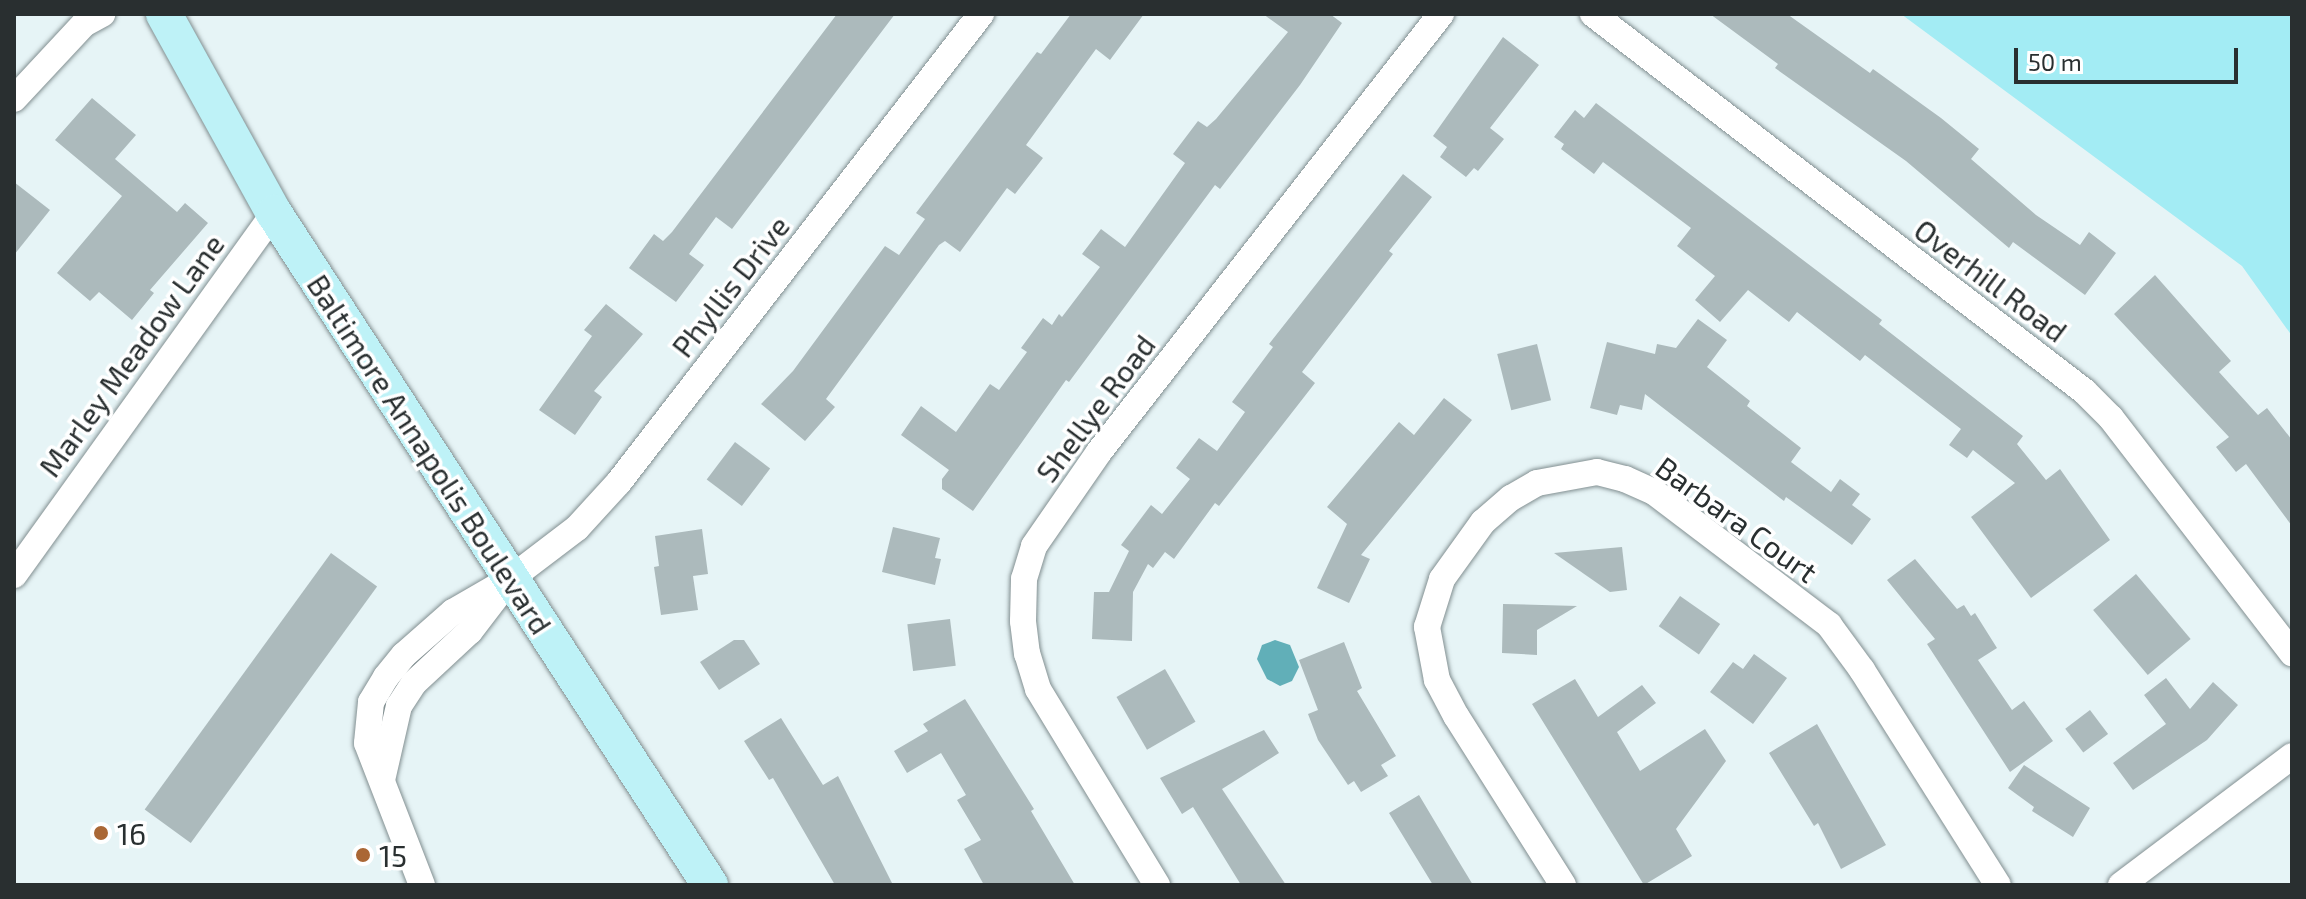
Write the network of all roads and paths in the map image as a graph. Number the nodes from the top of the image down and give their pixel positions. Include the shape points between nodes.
1 (102, 14) edge
2 (164, 14) edge
3 (981, 14) edge
4 (1441, 14) edge
5 (1593, 14) edge
6 (14, 99) edge
7 (274, 213) junction
8 (14, 575) edge
9 (510, 579) junction
10 (2292, 653) edge
11 (2292, 756) edge
12 (422, 885) edge
13 (710, 885) edge
14 (1157, 885) edge
15 (1563, 885) edge
16 (1998, 885) edge
17 (2121, 885) edge

1 - 6 street via 84,24
2 - 7 main road, Baltimore Annapolis Boulevard
3 - 9 street, Phyllis Drive via 619,482 577,528
4 - 14 street, Shellye Road via 1099,452 1034,546 1024,579 1023,621 1038,689
5 - 10 street, Overhill Road via 2084,391 2111,418
7 - 8 street, Marley Meadow Lane
7 - 9 main road, Baltimore Annapolis Boulevard
9 - 12 street, Phyllis Drive via 470,631 414,683 399,706 382,780
9 - 13 main road, Baltimore Annapolis Boulevard
11 - 17 street
15 - 16 street, Barbara Court via 1437,680 1427,627 1442,579 1483,522 1537,483 1597,472 1654,492 1829,625

